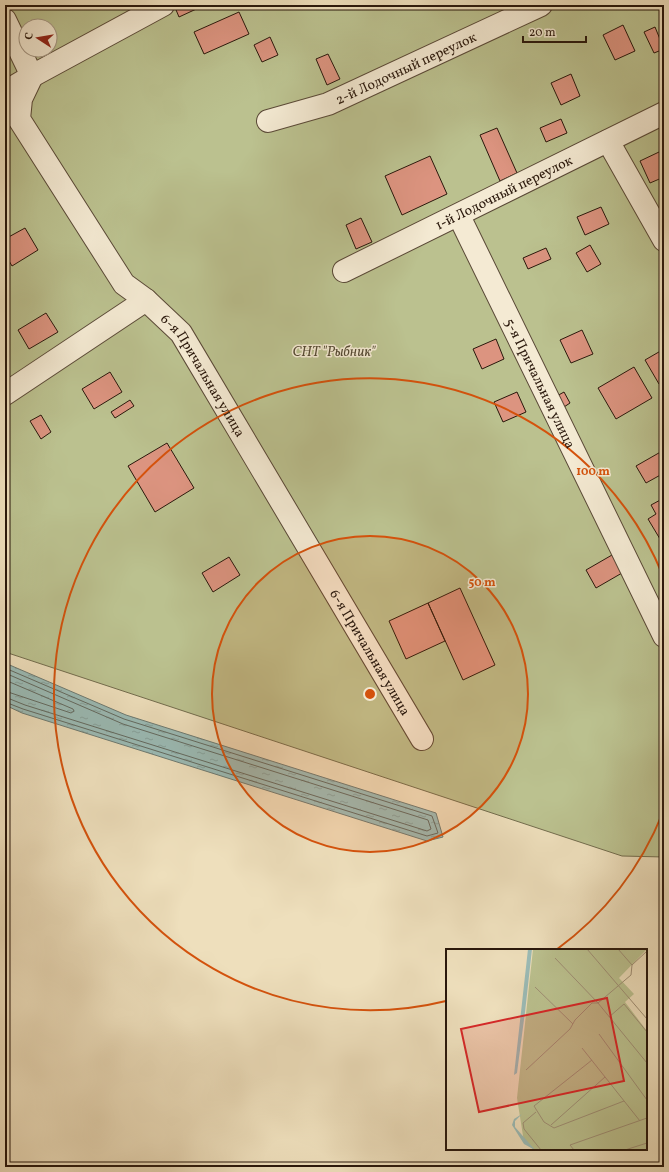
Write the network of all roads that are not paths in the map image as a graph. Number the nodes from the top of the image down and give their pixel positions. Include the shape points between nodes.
1 (540, 5) edge
2 (154, 7) edge
3 (5, 20) edge
4 (32, 76) junction
5 (5, 92) edge
6 (664, 113) edge
7 (268, 121) dead end
8 (608, 141) junction
9 (459, 216) junction
10 (664, 240) edge
11 (344, 271) dead end
12 (146, 300) junction
13 (5, 394) edge
14 (664, 636) edge
15 (422, 739) dead end

1 - 7 street, 2-й Лодочный переулок via 328,104
2 - 4 street
3 - 4 street
4 - 5 street
4 - 12 street, 6-я Причальная улица via 21,99 19,119 124,284
6 - 8 street, 1-й Лодочный переулок
8 - 9 street, 1-й Лодочный переулок
8 - 10 street
9 - 11 street, 1-й Лодочный переулок
9 - 14 street, 5-я Причальная улица
12 - 13 street
12 - 15 street, 6-я Причальная улица via 181,333

